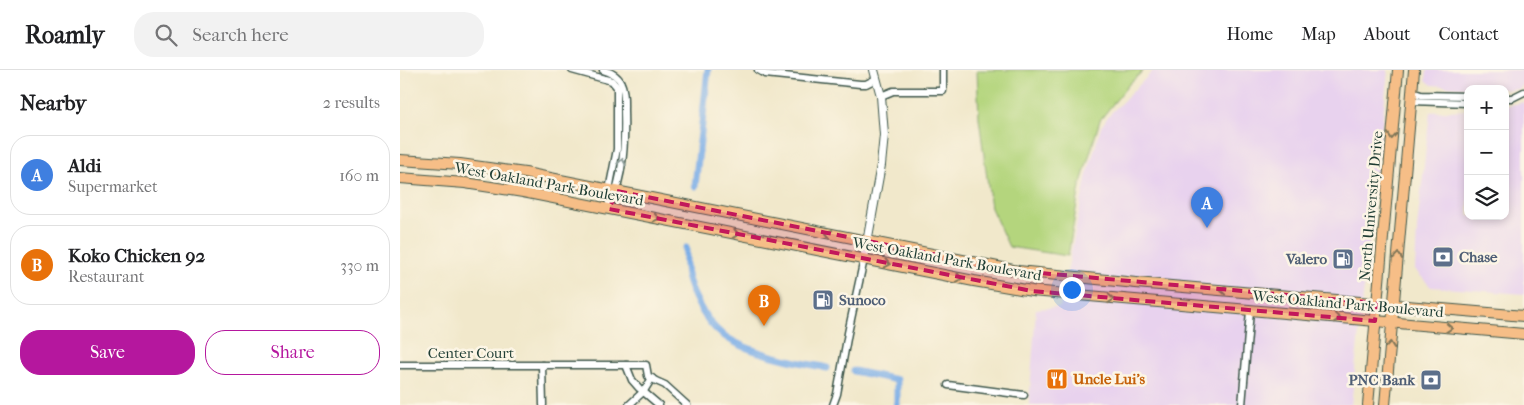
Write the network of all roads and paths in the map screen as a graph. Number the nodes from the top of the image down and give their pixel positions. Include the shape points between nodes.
1 (572, 70) edge
2 (603, 70) edge
3 (758, 70) edge
4 (874, 70) edge
5 (943, 70) edge
6 (1399, 70) edge
7 (1414, 70) edge
8 (612, 77) junction
9 (876, 79) junction
10 (1524, 92) edge
11 (881, 96) junction
12 (1412, 96) junction
13 (1464, 96) edge
14 (1396, 97) junction
15 (1509, 98) edge
16 (1464, 102) edge
17 (1409, 129) junction
18 (400, 160) edge
19 (400, 178) edge
20 (613, 191) junction
21 (608, 209) junction
22 (868, 242) junction
23 (864, 259) junction
24 (1376, 303) junction
25 (1393, 305) junction
26 (1250, 311) junction
27 (1524, 316) edge
28 (1375, 321) junction
29 (1392, 323) junction
30 (1524, 334) edge
31 (400, 365) edge
32 (542, 365) junction
33 (626, 365) junction
34 (652, 378) junction
35 (948, 385) dead end
36 (644, 391) junction
37 (1024, 395) dead end
38 (543, 405) edge
39 (629, 405) edge
40 (659, 405) edge
41 (687, 405) edge
42 (833, 405) edge
43 (1242, 405) edge
44 (1368, 405) edge
45 (1385, 405) edge

1 - 8 street via 600,78
2 - 8 street
3 - 9 street via 765,74 860,84
4 - 9 street
5 - 11 street via 943,90 893,90
6 - 12 main road via 1404,93
6 - 14 main road, North University Drive
7 - 12 main road, North University Drive
8 - 20 street via 617,87
9 - 11 street
10 - 15 street
11 - 22 street via 884,135
12 - 13 street
12 - 16 street
12 - 17 main road, North University Drive
14 - 17 main road
14 -> 24 main road, North University Drive
25 -> 17 main road, North University Drive
18 - 20 main road, West Oakland Park Boulevard via 460,164
19 - 21 main road, West Oakland Park Boulevard via 494,187
20 - 21 street
22 -> 20 main road, West Oakland Park Boulevard
21 -> 23 main road, West Oakland Park Boulevard
22 - 23 street
24 -> 22 main road, West Oakland Park Boulevard via 1044,274
23 -> 26 main road, West Oakland Park Boulevard via 1032,291
23 - 42 street via 838,394
24 - 25 main road, West Oakland Park Boulevard
24 - 28 main road, North University Drive
25 - 27 main road, West Oakland Park Boulevard
25 - 29 main road, North University Drive
26 -> 28 main road, West Oakland Park Boulevard
26 - 43 street
28 - 29 main road, West Oakland Park Boulevard
28 - 44 main road, North University Drive
29 -> 30 main road, West Oakland Park Boulevard
45 -> 29 main road, North University Drive
31 - 32 street, Center Court
32 - 33 street, Center Court
32 - 38 street
33 - 34 street, Center Court via 646,365 648,376
33 - 36 street via 632,380
34 - 36 street
34 - 41 street, Center Court
35 - 37 street
36 - 39 street
36 - 40 street

